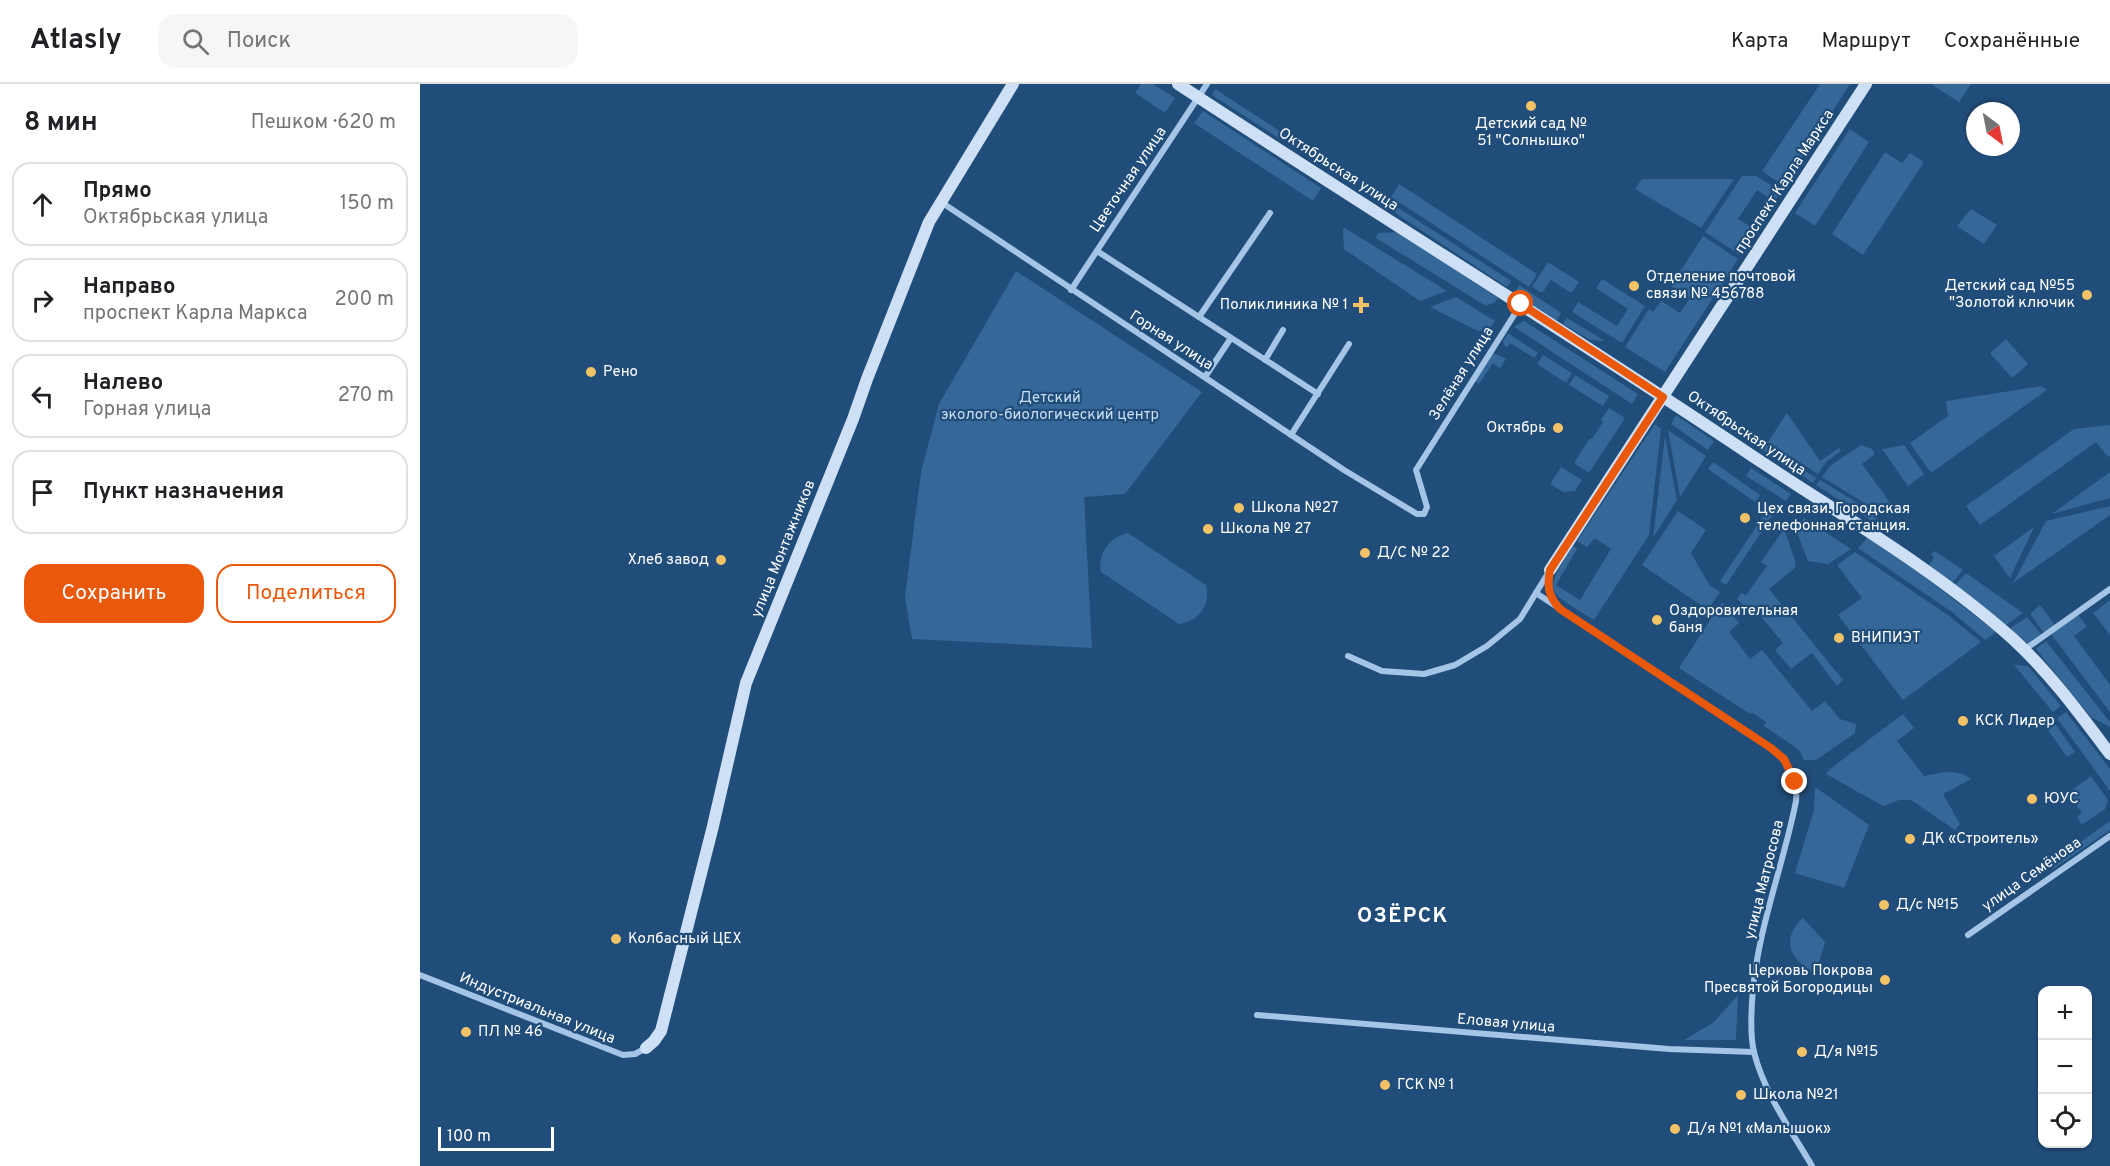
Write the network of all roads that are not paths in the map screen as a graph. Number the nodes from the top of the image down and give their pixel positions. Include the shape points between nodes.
1 (1014, 84) edge
2 (1178, 84) edge
3 (1207, 84) edge
4 (1866, 84) edge
5 (1199, 98) junction
6 (941, 202) junction
7 (1270, 213) dead end
8 (1097, 251) junction
9 (1071, 290) junction
10 (1521, 304) junction
11 (1199, 317) junction
12 (1283, 330) dead end
13 (1231, 338) junction
14 (1349, 344) dead end
15 (1265, 360) junction
16 (1205, 377) junction
17 (1318, 394) junction
18 (1663, 397) junction
19 (1292, 435) junction
20 (1423, 458) joint
21 (1550, 570) junction
22 (2110, 590) edge
23 (1536, 593) junction
24 (1560, 609) junction
25 (2024, 650) junction
26 (1348, 656) dead end
27 (2110, 754) edge
28 (2110, 836) edge
29 (1968, 935) dead end
30 (420, 975) edge
31 (1257, 1016) dead end
32 (646, 1048) joint
33 (1754, 1052) junction
34 (1812, 1166) edge

1 - 6 street, улица Монтажников
2 - 5 street, Октябрьская улица
3 - 5 street, Цветочная улица
4 - 18 street, проспект Карла Маркса
5 - 8 street, Цветочная улица
5 - 10 street, Октябрьская улица
6 - 9 street, Горная улица
6 - 32 street, улица Монтажников via 908,273 854,419 751,666 661,1031
7 - 11 street
8 - 9 street, Цветочная улица
8 - 11 street
9 - 16 street, Горная улица
10 - 18 street, Октябрьская улица
10 - 20 street, Зелёная улица
11 - 13 street
12 - 15 street
13 - 15 street
13 - 16 street
14 - 17 street
15 - 17 street
16 - 19 street, Горная улица
17 - 19 street
18 - 21 street, проспект Карла Маркса
18 - 25 street, Октябрьская улица via 1901,552
19 - 20 street, Горная улица via 1417,514 1427,511 1416,470
21 - 23 street, проспект Карла Маркса
21 - 24 street via 1550,596
22 - 25 street
23 - 24 street
23 - 26 street, проспект Карла Маркса via 1520,619 1455,665 1424,674 1382,670
24 - 33 street, улица Матросова via 1771,748 1790,767 1796,801 1762,933 1753,986 1750,1022
25 - 27 street, Октябрьская улица via 2071,702
28 - 29 street, улица Семёнова
30 - 32 street, Индустриальная улица via 623,1055
31 - 33 street, Еловая улица
33 - 34 street, улица Матросова via 1776,1105

